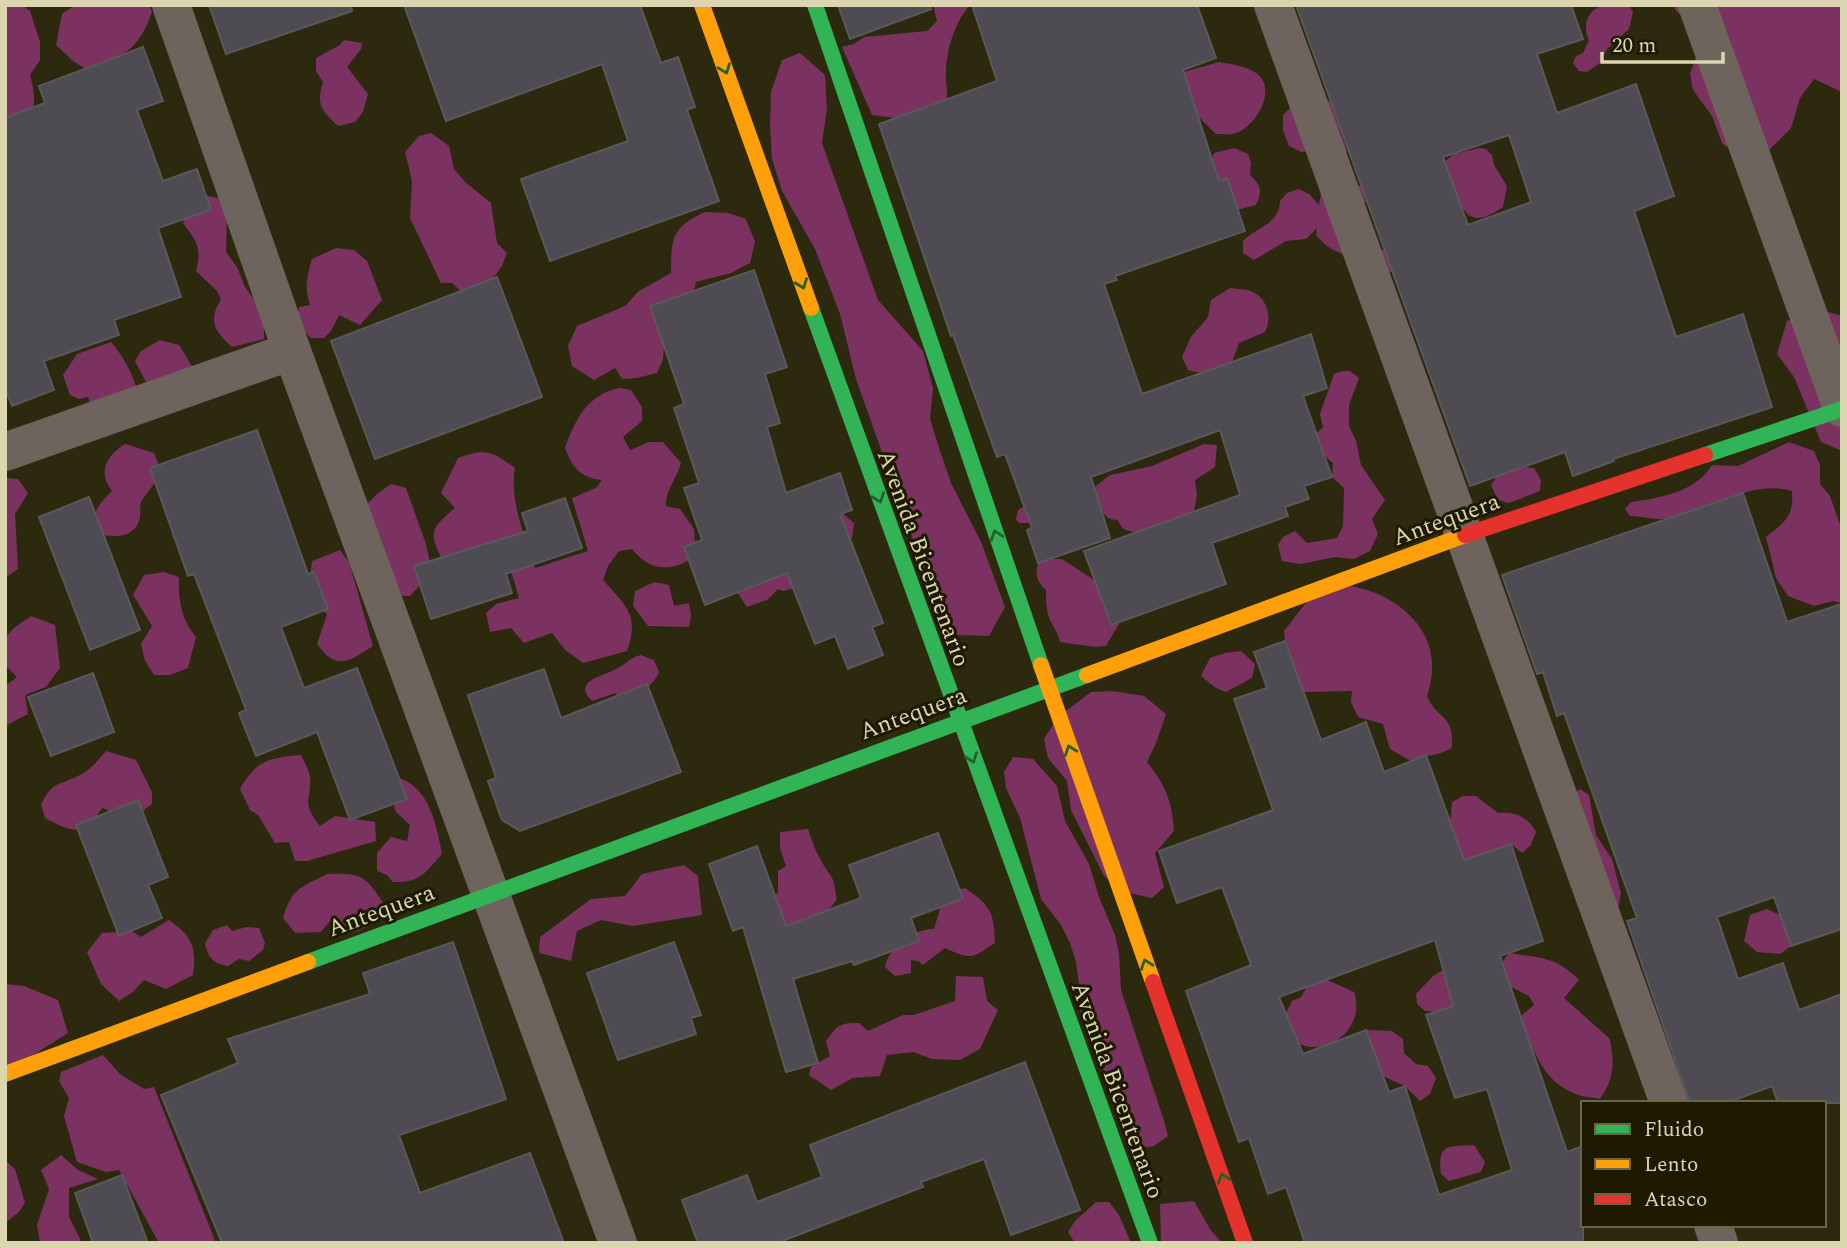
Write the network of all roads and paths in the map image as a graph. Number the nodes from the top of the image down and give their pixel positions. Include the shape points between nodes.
1 (171, 5) edge
2 (702, 5) edge
3 (815, 5) edge
4 (1273, 5) edge
5 (1697, 5) edge
6 (292, 351) junction
7 (1842, 409) edge
8 (5, 452) edge
9 (1466, 535) junction
10 (1049, 689) junction
11 (959, 720) junction
12 (491, 893) junction
13 (5, 1074) edge
14 (1668, 1101) edge
15 (618, 1243) edge
16 (1150, 1243) edge
17 (1245, 1243) edge

1 - 6 street
2 -> 11 street, Avenida Bicentenario
10 -> 3 street
4 - 9 street
5 - 7 street
6 - 8 street
6 - 12 street
7 - 9 street, Antequera
9 - 10 street, Antequera
9 - 14 street
10 - 11 street, Antequera
17 -> 10 street
11 - 12 street, Antequera
11 -> 16 street, Avenida Bicentenario
12 - 13 street, Antequera
12 - 15 street

